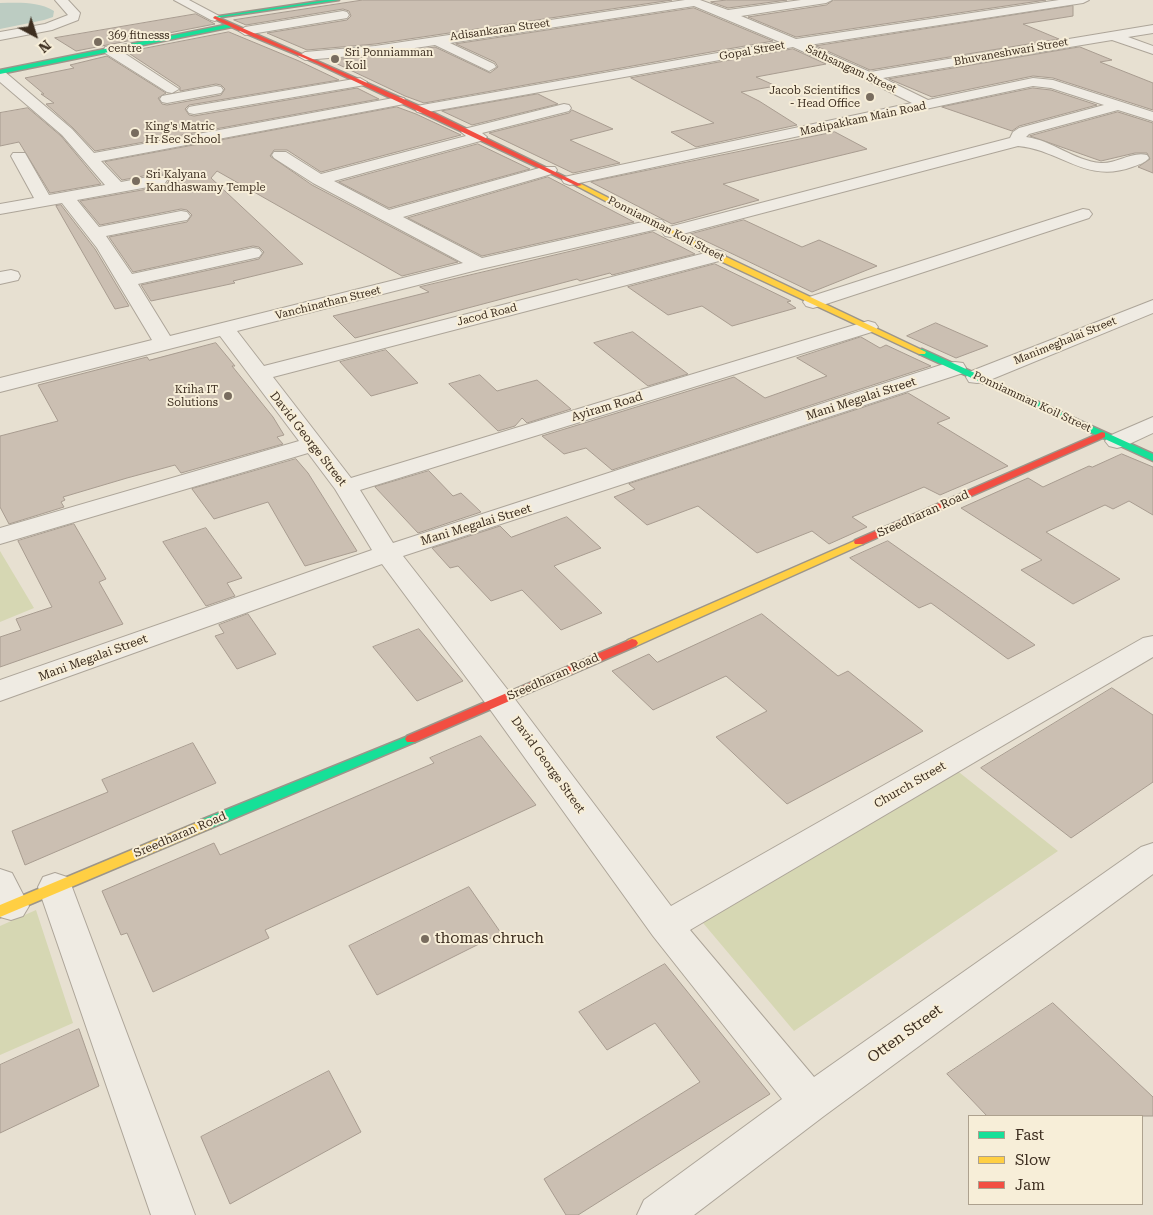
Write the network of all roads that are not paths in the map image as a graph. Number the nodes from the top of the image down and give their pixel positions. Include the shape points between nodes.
1 (60, 0) edge
2 (180, 0) edge
3 (337, 0) edge
4 (826, 0) edge
5 (1083, 0) edge
6 (695, 2) joint
7 (727, 14) junction
8 (343, 15) dead end
9 (215, 18) junction
10 (230, 26) junction
11 (1153, 29) edge
12 (245, 31) junction
13 (1113, 35) junction
14 (0, 36) edge
15 (435, 40) junction
16 (796, 43) junction
17 (110, 50) junction
18 (1153, 50) edge
19 (305, 56) junction
20 (489, 67) dead end
21 (330, 68) junction
22 (311, 72) dead end
23 (0, 73) edge
24 (870, 76) junction
25 (360, 82) junction
26 (225, 88) dead end
27 (399, 100) junction
28 (927, 105) junction
29 (1118, 106) junction
30 (564, 108) dead end
31 (422, 109) junction
32 (194, 110) dead end
33 (1153, 117) edge
34 (474, 134) junction
35 (1018, 141) junction
36 (280, 155) dead end
37 (19, 156) dead end
38 (90, 158) junction
39 (1141, 158) dead end
40 (549, 170) junction
41 (159, 180) dead end
42 (319, 180) junction
43 (570, 180) junction
44 (117, 188) junction
45 (66, 197) junction
46 (44, 200) junction
47 (0, 209) edge
48 (1083, 214) dead end
49 (181, 216) dead end
50 (386, 216) junction
51 (664, 228) junction
52 (94, 233) junction
53 (253, 253) dead end
54 (716, 256) junction
55 (480, 264) junction
56 (126, 281) junction
57 (813, 302) junction
58 (1153, 306) edge
59 (868, 327) junction
60 (224, 329) junction
61 (165, 344) junction
62 (966, 372) junction
63 (258, 374) junction
64 (0, 385) edge
65 (1153, 424) edge
66 (1109, 438) junction
67 (312, 445) junction
68 (1153, 458) edge
69 (346, 487) junction
70 (0, 536) edge
71 (387, 553) junction
72 (1153, 645) edge
73 (0, 691) edge
74 (500, 700) junction
75 (1153, 856) edge
76 (56, 887) junction
77 (4, 900) edge
78 (666, 926) junction
79 (810, 1102) junction
80 (668, 1212) edge
81 (173, 1215) edge

1 - 14 street via 74,13 74,17 48,27
2 - 9 street, Ponniamman Koil Street
3 - 9 street
4 - 7 street
5 - 16 street, Gopal Street
6 - 7 street, Sathsangam Street
6 - 15 street, Adisankaran Street
7 - 16 street, Sathsangam Street
8 - 12 street
9 - 10 street, Ponniamman Koil Street
10 - 12 street, Ponniamman Koil Street
10 - 17 street
11 - 13 street, Bhuvaneshwari Street
12 - 19 street, Ponniamman Koil Street
13 - 18 street
13 - 24 street, Bhuvaneshwari Street
15 - 19 street, Adisankaran Street via 375,50
15 - 20 street
16 - 24 street, Sathsangam Street
16 - 31 street, Gopal Street
17 - 23 street
17 - 26 street via 169,94
19 - 21 street, Ponniamman Koil Street
21 - 22 street
21 - 25 street, Ponniamman Koil Street
23 - 38 street
24 - 28 street, Sathsangam Street
25 - 27 street, Ponniamman Koil Street
25 - 32 street
27 - 31 street, Ponniamman Koil Street
27 - 38 street
28 - 29 street, Madipakkam Main Road via 1033,82 1049,83
28 - 43 street, Madipakkam Main Road
29 - 33 street, Madipakkam Main Road
29 - 35 street via 1024,131 1018,135
30 - 34 street
31 - 34 street, Ponniamman Koil Street
34 - 40 street, Ponniamman Koil Street
34 - 42 street
35 - 39 street via 1034,143 1096,168 1110,168
35 - 51 street, Vanchinathan Street
36 - 42 street
37 - 46 street
38 - 44 street
40 - 43 street, Ponniamman Koil Street
40 - 50 street
41 - 44 street
42 - 50 street
43 - 51 street, Ponniamman Koil Street
44 - 45 street
45 - 46 street
45 - 52 street
46 - 47 street
48 - 57 street
49 - 52 street
50 - 55 street
51 - 54 street, Ponniamman Koil Street
51 - 55 street, Vanchinathan Street
52 - 56 street
53 - 56 street
54 - 57 street, Ponniamman Koil Street
54 - 63 street, Jacod Road
55 - 60 street, Vanchinathan Street
56 - 61 street
57 - 59 street, Ponniamman Koil Street
58 - 62 street, Manimeghalai Street
59 - 62 street, Ponniamman Koil Street
59 - 69 street, Ayiram Road
60 - 61 street, Vanchinathan Street
60 - 63 street, David George Street
61 - 64 street, Vanchinathan Street
62 - 66 street, Ponniamman Koil Street
62 - 71 street, Mani Megalai Street
63 - 67 street, David George Street
65 - 66 street
66 - 68 street, Ponniamman Koil Street
66 - 74 street, Sreedharan Road
67 - 69 street, David George Street
67 - 70 street
69 - 71 street, David George Street
71 - 73 street, Mani Megalai Street
71 - 74 street, David George Street
72 - 78 street, Church Street
74 - 76 street, Sreedharan Road
74 - 78 street, David George Street
75 - 79 street, Otten Street
76 - 77 street, Sreedharan Road
76 - 81 street
78 - 79 street, David George Street
79 - 80 street, Otten Street

